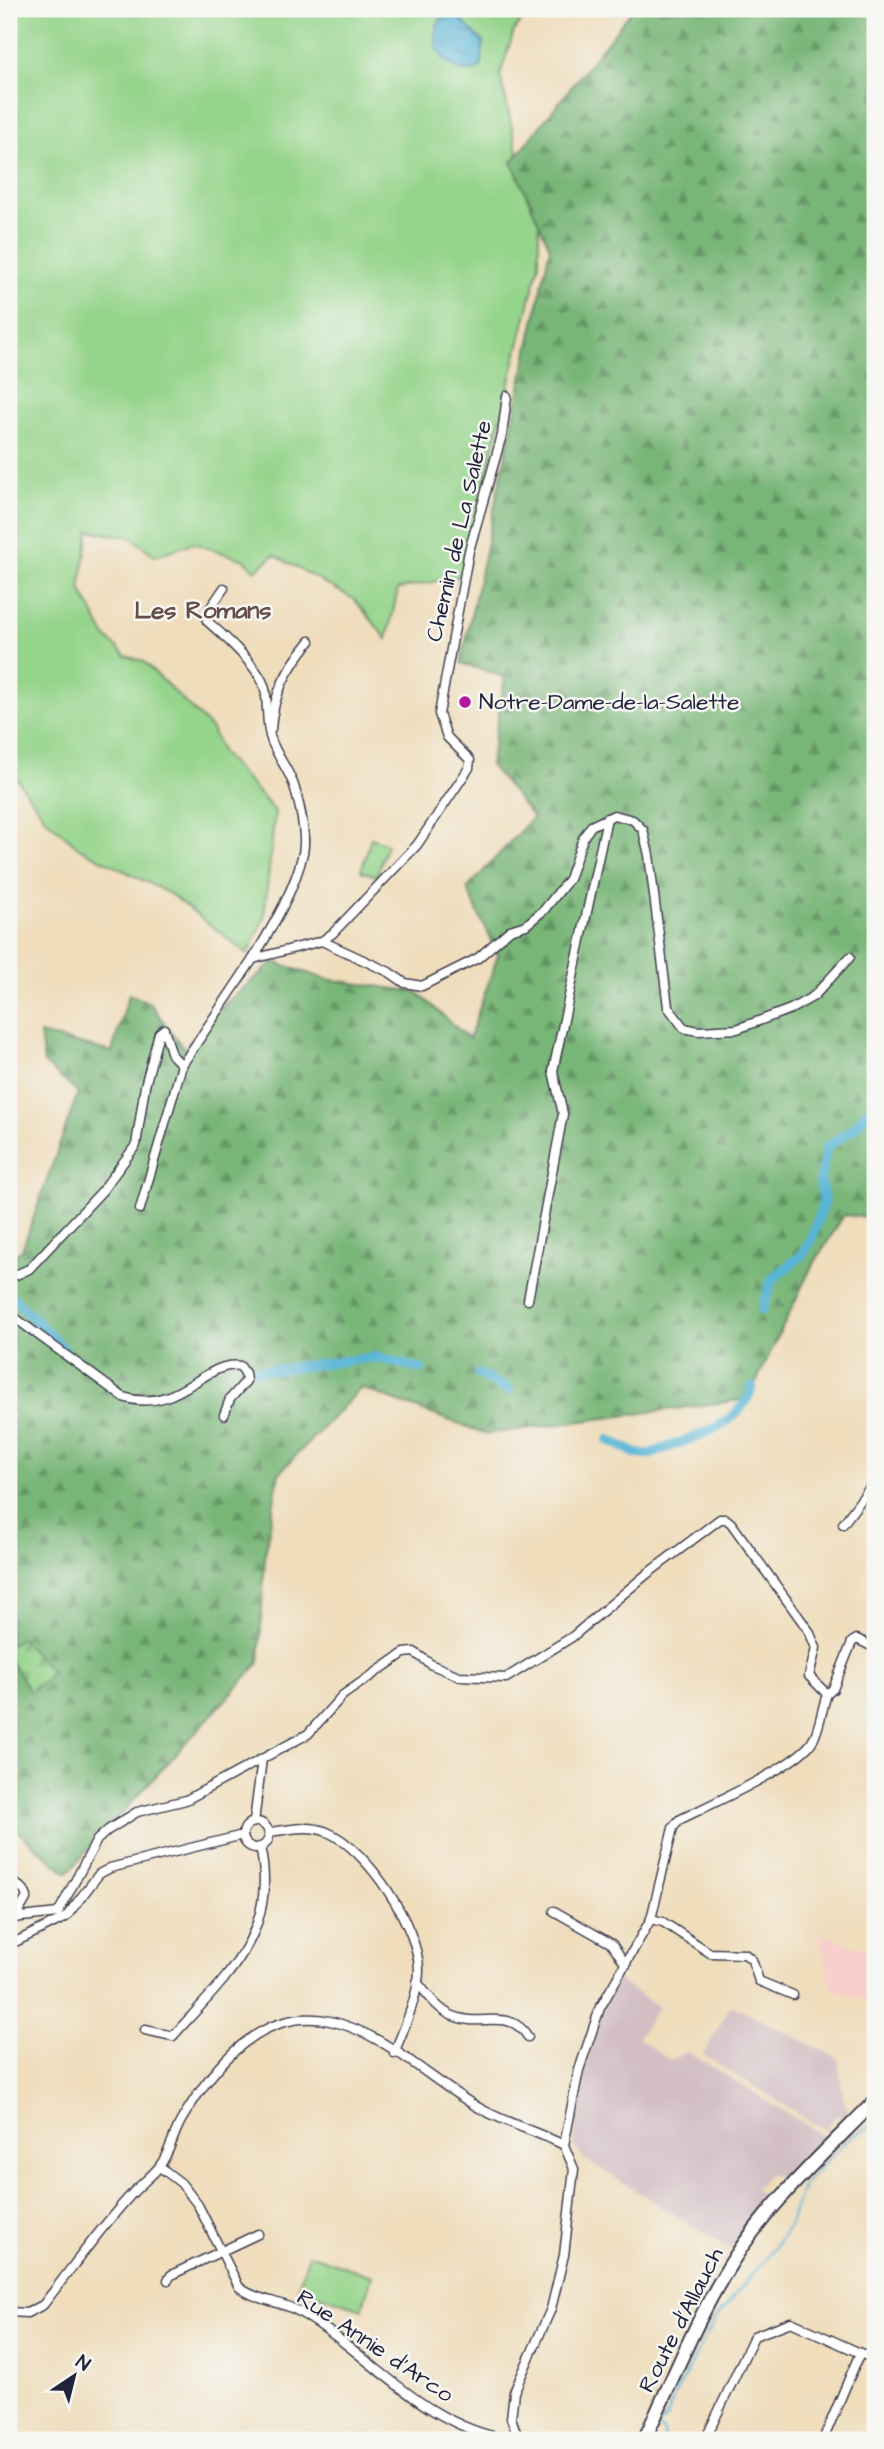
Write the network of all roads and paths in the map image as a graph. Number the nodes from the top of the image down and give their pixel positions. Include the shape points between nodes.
1 (507, 396) dead end
2 (224, 588) dead end
3 (310, 641) dead end
4 (271, 739) junction
5 (607, 818) junction
6 (322, 942) junction
7 (850, 957) dead end
8 (253, 959) junction
9 (182, 1065) junction
10 (141, 1209) dead end
11 (9, 1273) edge
12 (528, 1300) dead end
13 (10, 1313) edge
14 (223, 1415) dead end
15 (875, 1481) edge
16 (843, 1524) dead end
17 (875, 1648) edge
18 (827, 1694) junction
19 (262, 1759) junction
20 (254, 1822) junction
21 (269, 1832) junction
22 (243, 1835) junction
23 (260, 1847) junction
24 (83, 1865) junction
25 (99, 1874) junction
26 (9, 1879) edge
27 (554, 1911) dead end
28 (11, 1919) edge
29 (651, 1919) junction
30 (9, 1945) edge
31 (626, 1965) junction
32 (417, 1982) junction
33 (793, 1995) dead end
34 (145, 2030) dead end
35 (528, 2038) dead end
36 (394, 2053) junction
37 (875, 2101) edge
38 (564, 2145) junction
39 (159, 2167) junction
40 (258, 2234) dead end
41 (220, 2252) junction
42 (168, 2280) dead end
43 (9, 2312) edge
44 (860, 2353) junction
45 (875, 2360) edge
46 (511, 2440) edge
47 (519, 2440) edge
48 (645, 2440) edge
49 (705, 2440) edge
50 (823, 2440) edge

1 - 6 street, Chemin de La Salette via 502,435 469,551 439,714 447,737 470,760 469,768 417,845
2 - 4 street via 207,621 258,673 265,688
3 - 4 street via 277,690
4 - 8 street via 296,790 303,852 276,919
5 - 6 street via 591,826 569,879 544,910 526,925 510,930 478,958 422,986 405,983
5 - 7 street via 633,820 643,830 668,1007 684,1028 737,1029 791,1009 814,996
5 - 12 street via 553,1071 563,1114
6 - 8 street
8 - 9 street
9 - 10 street
9 - 11 street via 172,1055 164,1029 159,1032 145,1086 136,1145 102,1191 29,1269
13 - 14 street via 115,1392 139,1402 168,1396 225,1365 234,1365 246,1373 246,1381
15 - 16 street
17 - 18 street via 857,1639 852,1642
18 - 19 street via 808,1676 816,1648 810,1631 726,1519 720,1519 572,1637 506,1678 459,1676 414,1652 404,1653 343,1695 314,1730
18 - 29 street via 807,1748 673,1828
19 - 20 street
19 - 24 street via 186,1800 166,1802 124,1819 97,1840
20 - 21 street
20 - 22 street
21 - 23 street
21 - 32 street via 317,1829 354,1850 392,1896 408,1925 419,1971
22 - 23 street via 248,1844
22 - 25 street
23 - 34 street via 264,1861 260,1909 254,1933 237,1965 173,2036
24 - 25 street
24 - 28 street via 58,1913
25 - 30 street via 66,1917
26 - 28 street via 27,1897
27 - 31 street via 612,1944
29 - 31 street
29 - 33 street via 710,1953 745,1954 759,1980
31 - 38 street via 615,1978 588,2039
32 - 35 street via 452,2016 468,2021 508,2020 522,2027
32 - 36 street
36 - 38 street via 483,2110
36 - 39 street via 350,2027 330,2021 292,2021 256,2033 229,2055 191,2106
37 - 48 main road, Route d'Allauch via 766,2216 737,2254 702,2314
38 - 47 street via 574,2169 564,2255 551,2309 514,2392 511,2418
39 - 41 street, Rue Annie d'Arco via 191,2194
39 - 43 street via 130,2196 43,2305 27,2313
40 - 41 street
41 - 42 street
41 - 46 street, Rue Annie d'Arco via 244,2292 300,2312 432,2412 492,2437
44 - 45 street
44 - 49 street via 791,2322 754,2336
44 - 50 street

